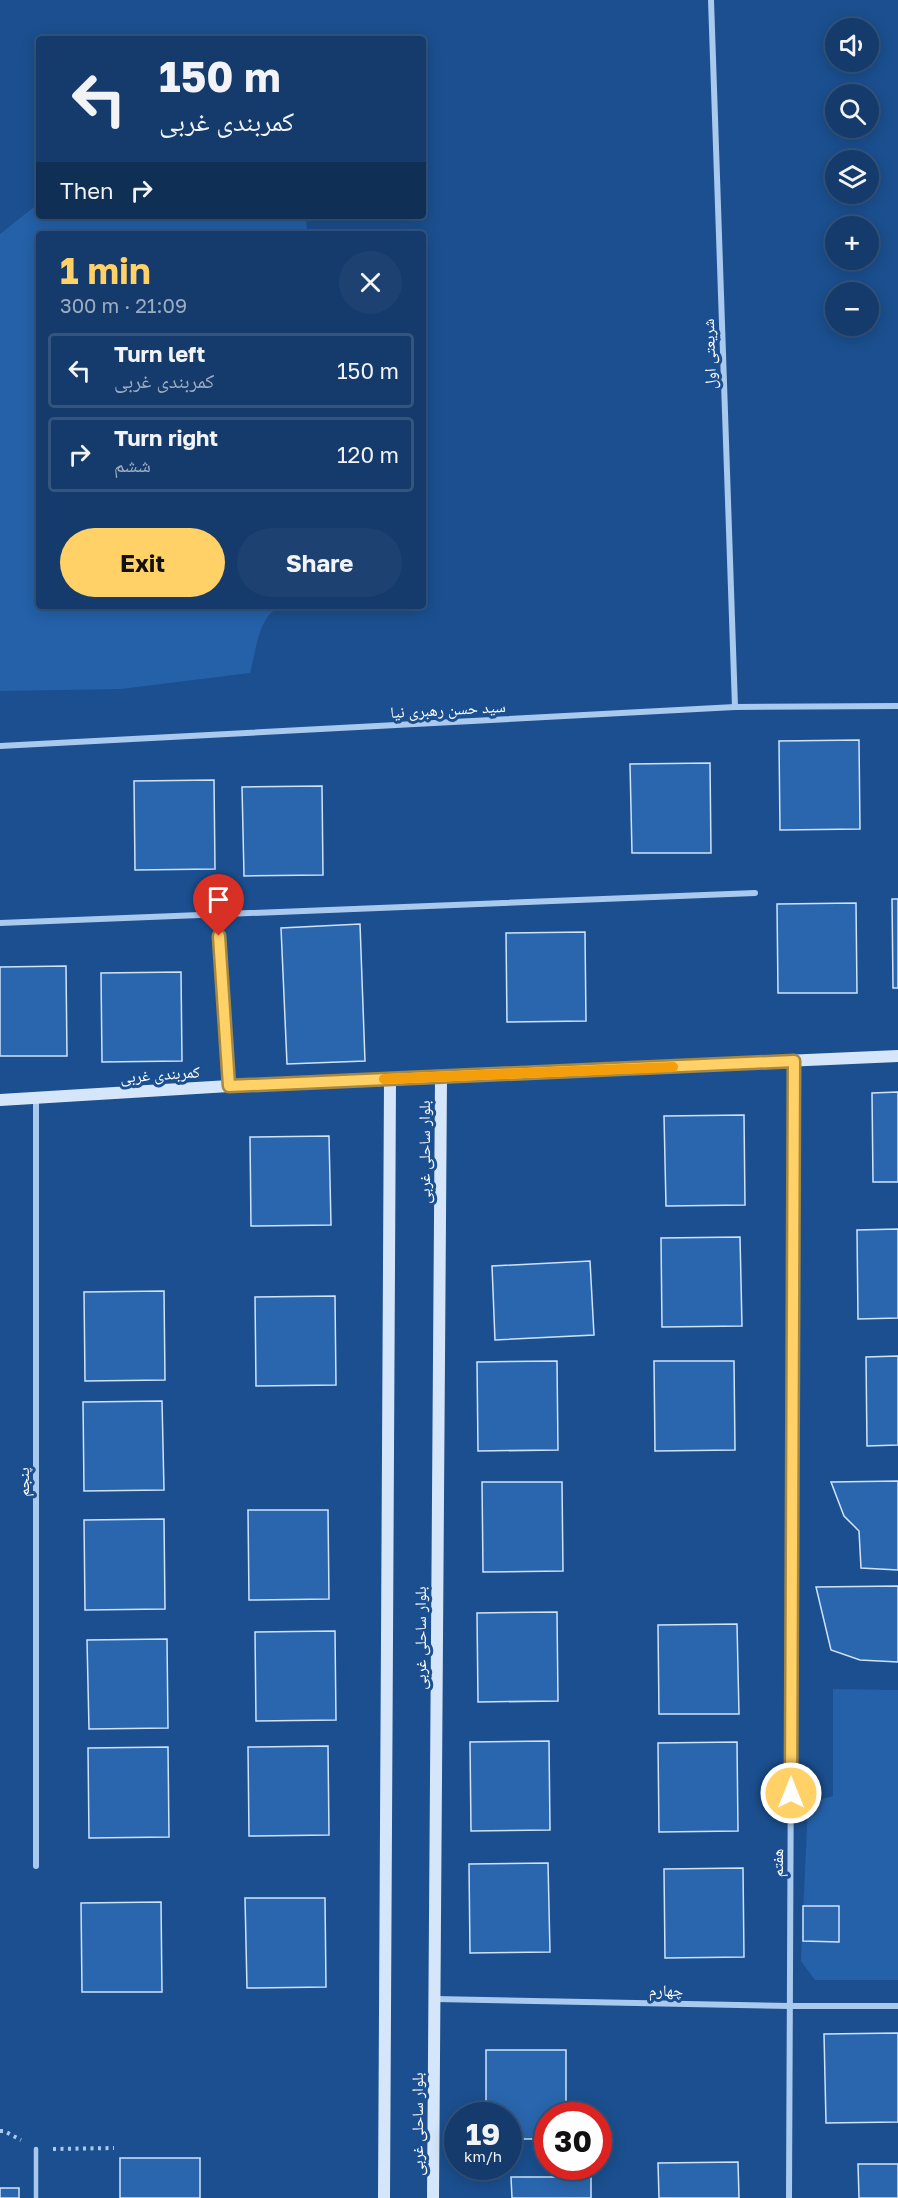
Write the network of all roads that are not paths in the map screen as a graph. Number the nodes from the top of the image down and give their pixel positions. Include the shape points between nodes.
1 (711, 0) edge
2 (898, 706) edge
3 (735, 707) junction
4 (0, 746) edge
5 (755, 893) dead end
6 (218, 915) junction
7 (0, 923) edge
8 (898, 1056) edge
9 (794, 1061) junction
10 (441, 1078) junction
11 (390, 1079) junction
12 (229, 1086) junction
13 (36, 1098) junction
14 (0, 1100) edge
15 (36, 1866) dead end
16 (434, 1999) junction
17 (790, 2006) junction
18 (898, 2006) edge
19 (36, 2149) road end
20 (36, 2198) edge
21 (384, 2198) edge
22 (433, 2198) edge
23 (789, 2198) edge

1 - 3 street, شریعتی اول
2 - 3 street, سید حسن رهبری نیا
3 - 4 street, سید حسن رهبری نیا
5 - 6 street
6 - 7 street
6 - 12 street
8 - 9 street, کمربندی غربی
9 - 10 street, کمربندی غربی
9 - 17 street, هفتم
10 - 11 street, کمربندی غربی
10 - 16 street, بلوار ساحلی غربی
11 - 12 street, کمربندی غربی
11 - 21 street, بلوار ساحلی غربی
12 - 13 street, کمربندی غربی
13 - 14 street, کمربندی غربی
13 - 15 street, پنجم
16 - 17 street, چهارم
16 - 22 street, بلوار ساحلی غربی
17 - 18 street, چهارم
17 - 23 street, هفتم
19 - 20 lane

